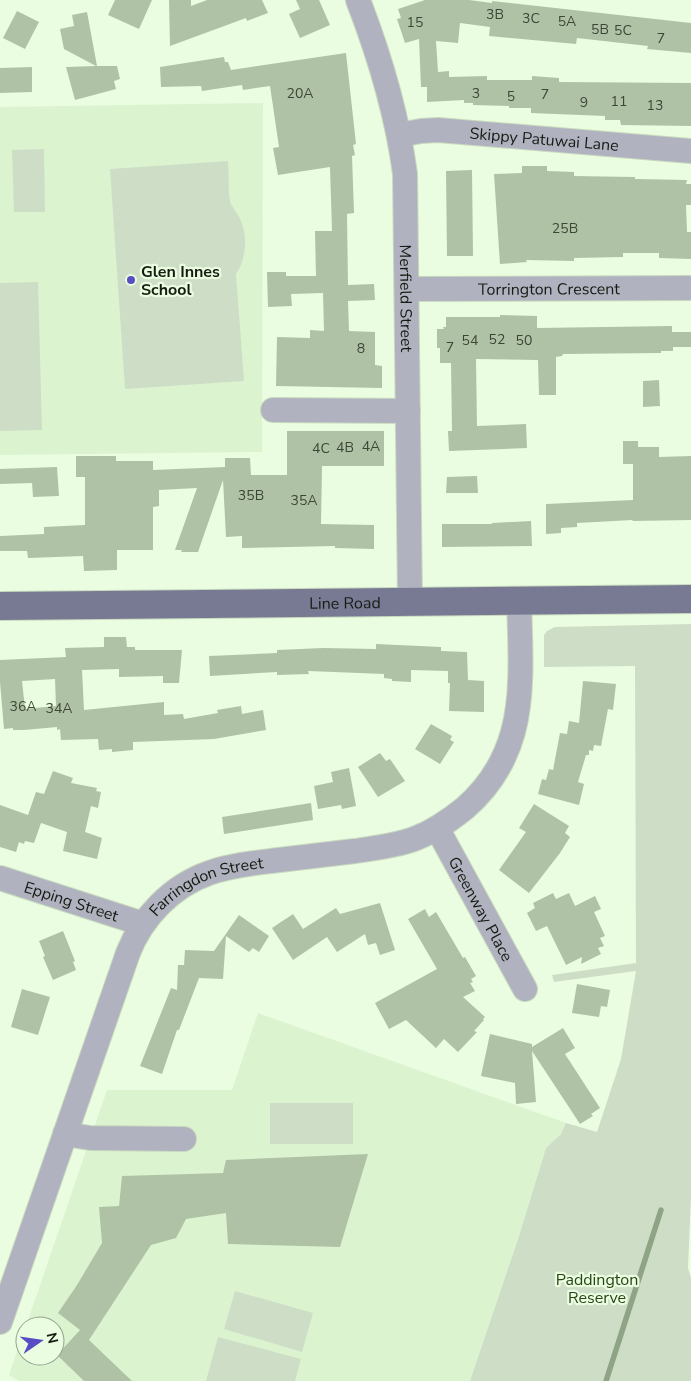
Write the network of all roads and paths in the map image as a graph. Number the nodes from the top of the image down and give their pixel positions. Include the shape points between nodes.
1 (358, 0) edge
2 (399, 135) junction
3 (691, 151) edge
4 (691, 288) edge
5 (407, 289) junction
6 (273, 410) dead end
7 (408, 411) junction
8 (691, 598) edge
9 (519, 600) junction
10 (410, 603) junction
11 (0, 606) edge
12 (437, 828) junction
13 (0, 878) edge
14 (143, 924) junction
15 (525, 989) dead end
16 (65, 1134) junction
17 (184, 1139) dead end
18 (0, 1322) edge

1 - 2 street, Merfield Street via 384,72
2 - 3 street, Skippy Patuwai Lane via 438,130
2 - 5 street, Merfield Street via 405,174
4 - 5 street, Torrington Crescent
5 - 7 street, Merfield Street
6 - 7 street
7 - 10 street, Merfield Street
8 - 9 main road, Line Road
9 - 10 main road, Line Road
9 - 12 street, Farringdon Street via 520,676 516,719 508,748 483,791
10 - 11 main road, Line Road
12 - 14 street, Farringdon Street via 414,839 386,846 209,873 172,894
12 - 15 street, Greenway Place
13 - 14 street, Epping Street
14 - 16 street, Farringdon Street via 133,938
16 - 17 street via 90,1138
16 - 18 street, Farringdon Street

